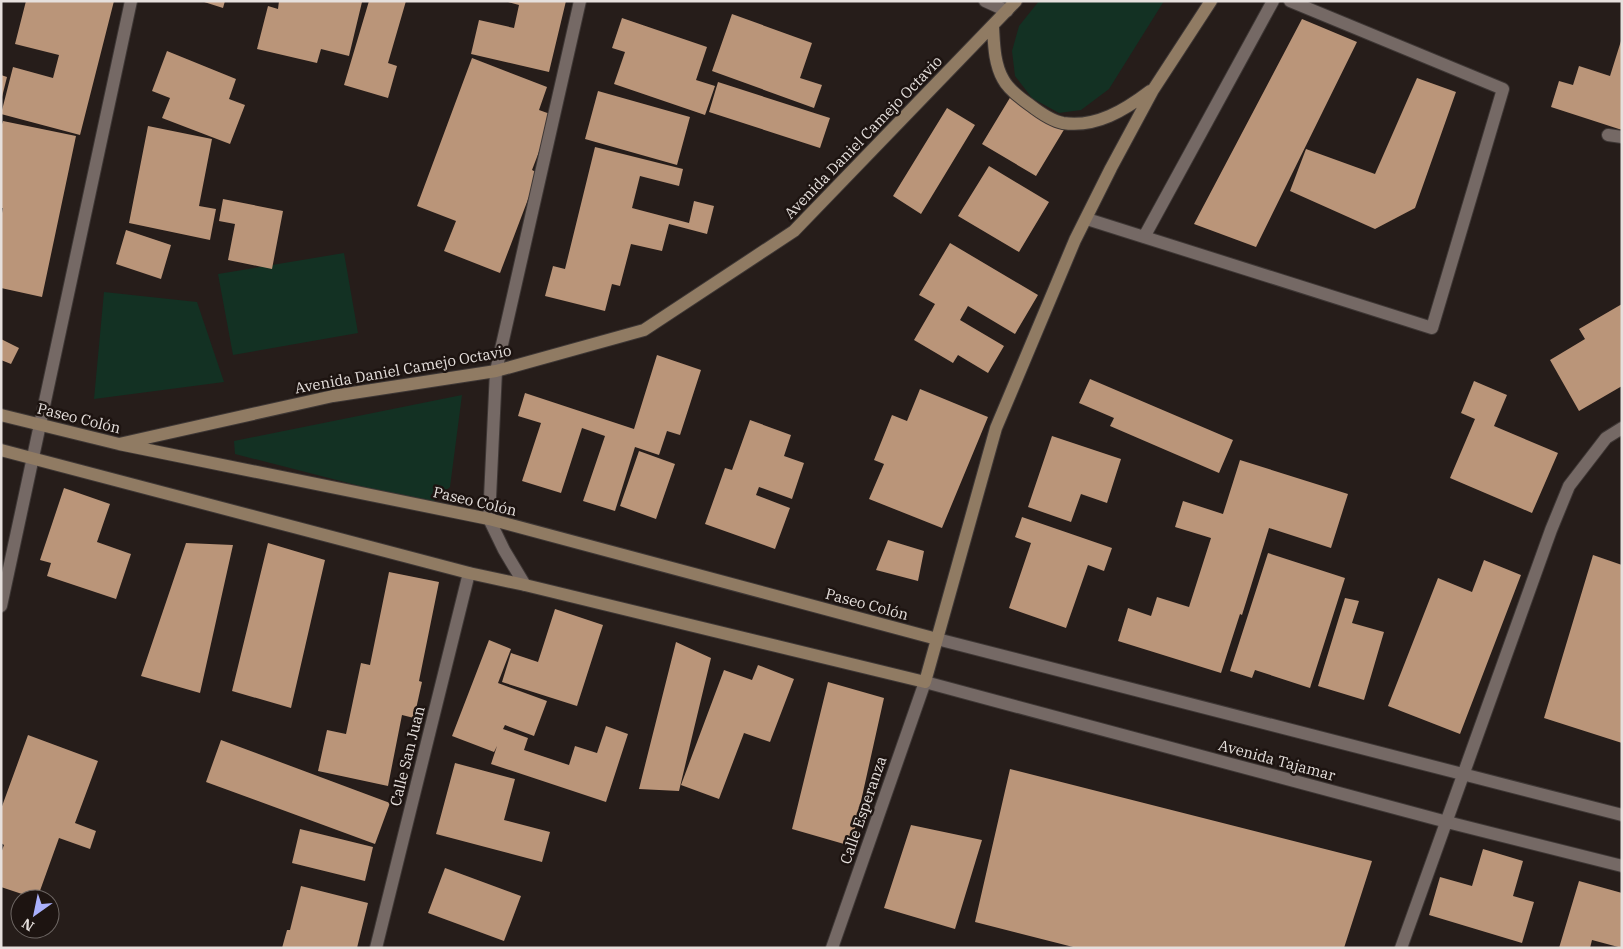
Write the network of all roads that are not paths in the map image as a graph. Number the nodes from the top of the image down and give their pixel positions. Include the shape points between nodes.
1 (131, 1) edge
2 (580, 1) edge
3 (985, 1) edge
4 (1210, 1) edge
5 (1273, 1) edge
6 (1290, 1) edge
7 (1011, 6) edge
8 (993, 26) junction
9 (1153, 90) junction
10 (1608, 135) dead end
11 (1622, 137) edge
12 (1087, 219) junction
13 (1144, 237) junction
14 (496, 371) junction
15 (1, 415) edge
16 (41, 426) junction
17 (1622, 428) edge
18 (119, 444) junction
19 (1, 450) edge
20 (34, 458) junction
21 (489, 519) junction
22 (469, 573) junction
23 (525, 585) junction
24 (1, 606) edge
25 (937, 639) junction
26 (925, 682) junction
27 (1464, 774) junction
28 (1622, 815) edge
29 (1446, 822) junction
30 (1622, 866) edge
31 (376, 948) edge
32 (832, 948) edge
33 (1402, 948) edge

1 - 16 street
2 - 14 street
3 - 7 street
4 - 9 main road
5 - 13 street
6 - 13 street via 1503,89 1432,328
7 - 8 main road, Avenida Daniel Camejo Octavio
8 - 9 main road via 996,58 1003,79 1018,97 1062,123 1085,123 1110,117
8 - 14 main road, Avenida Daniel Camejo Octavio via 794,231 644,330
9 - 12 main road
10 - 11 street
12 - 13 street
12 - 25 main road via 1075,240 996,428
14 - 18 main road, Avenida Daniel Camejo Octavio via 333,396
14 - 21 street
15 - 16 main road, Paseo Colón
16 - 18 main road, Paseo Colón
16 - 20 street
17 - 27 street via 1606,438 1569,486
18 - 21 main road, Paseo Colón
19 - 20 main road
20 - 22 main road
20 - 24 street
21 - 23 street
21 - 25 main road, Paseo Colón
22 - 23 main road
22 - 31 street, Calle San Juan
23 - 26 main road
25 - 26 main road
25 - 27 street
26 - 29 street, Avenida Tajamar
26 - 32 street, Calle Esperanza
27 - 28 street
27 - 29 street
29 - 30 street, Avenida Tajamar
29 - 33 street

